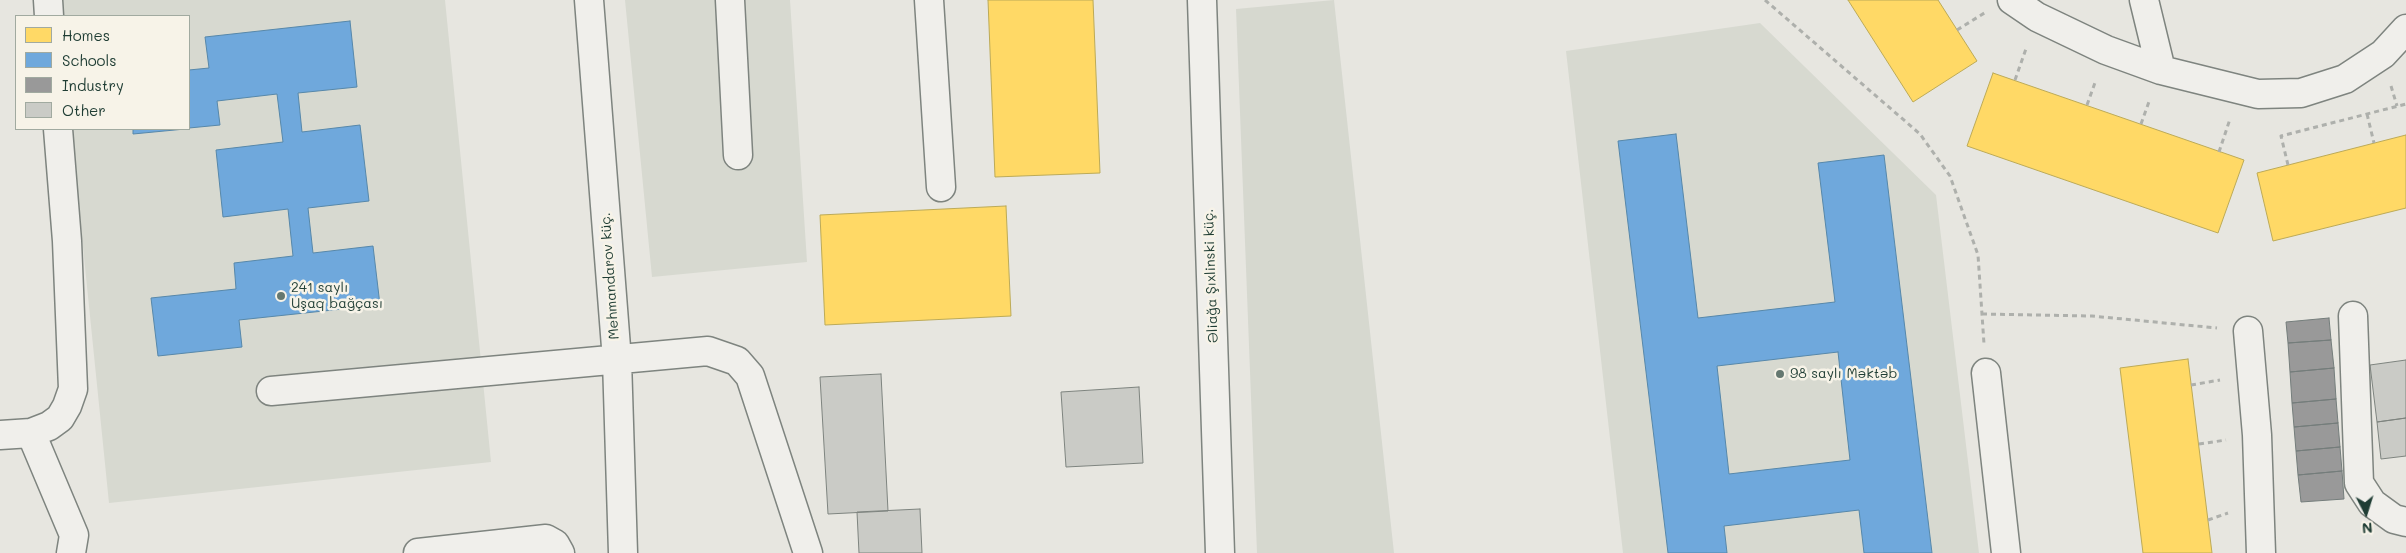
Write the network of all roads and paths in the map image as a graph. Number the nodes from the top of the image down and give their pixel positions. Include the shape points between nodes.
1 (48, 0) edge
2 (589, 0) edge
3 (730, 0) edge
4 (929, 0) edge
5 (1202, 0) edge
6 (1765, 0) edge
7 (2144, 0) edge
8 (2001, 5) edge
9 (49, 15) edge
10 (2406, 29) edge
11 (1957, 30) dead end
12 (2161, 70) junction
13 (2406, 104) edge
14 (2367, 114) junction
15 (58, 130) edge
16 (2374, 143) dead end
17 (738, 155) dead end
18 (2288, 165) dead end
19 (941, 187) dead end
20 (1982, 314) junction
21 (2353, 316) dead end
22 (2248, 331) joint
23 (617, 360) junction
24 (1986, 373) joint
25 (271, 391) dead end
26 (31, 433) junction
27 (0, 435) edge
28 (2406, 522) edge
29 (71, 553) edge
30 (418, 553) edge
31 (560, 553) edge
32 (623, 553) edge
33 (808, 553) edge
34 (1220, 553) edge
35 (2006, 553) edge
36 (2261, 553) edge

1 - 9 street
2 - 23 street, Mehmandarov küç.
3 - 17 street
4 - 19 street
5 - 34 street, Əliağa Şıxlinski küç.
6 - 20 path via 1920,134 1950,176 1978,255
7 - 12 street
8 - 11 path
8 - 12 street
10 - 12 street via 2383,54 2345,80 2301,93 2258,94
13 - 14 path
14 - 16 path
14 - 18 path via 2281,136
15 - 26 street via 67,241 73,389 60,418
20 - 22 path via 2092,316
20 - 24 path
21 - 28 street via 2359,483 2372,503 2394,520
22 - 36 street
23 - 25 street
23 - 32 street, Mehmandarov küç.
23 - 33 street via 708,351 737,361 750,376
24 - 35 street
26 - 27 street
26 - 29 street via 74,535
30 - 31 street via 546,539 555,544

